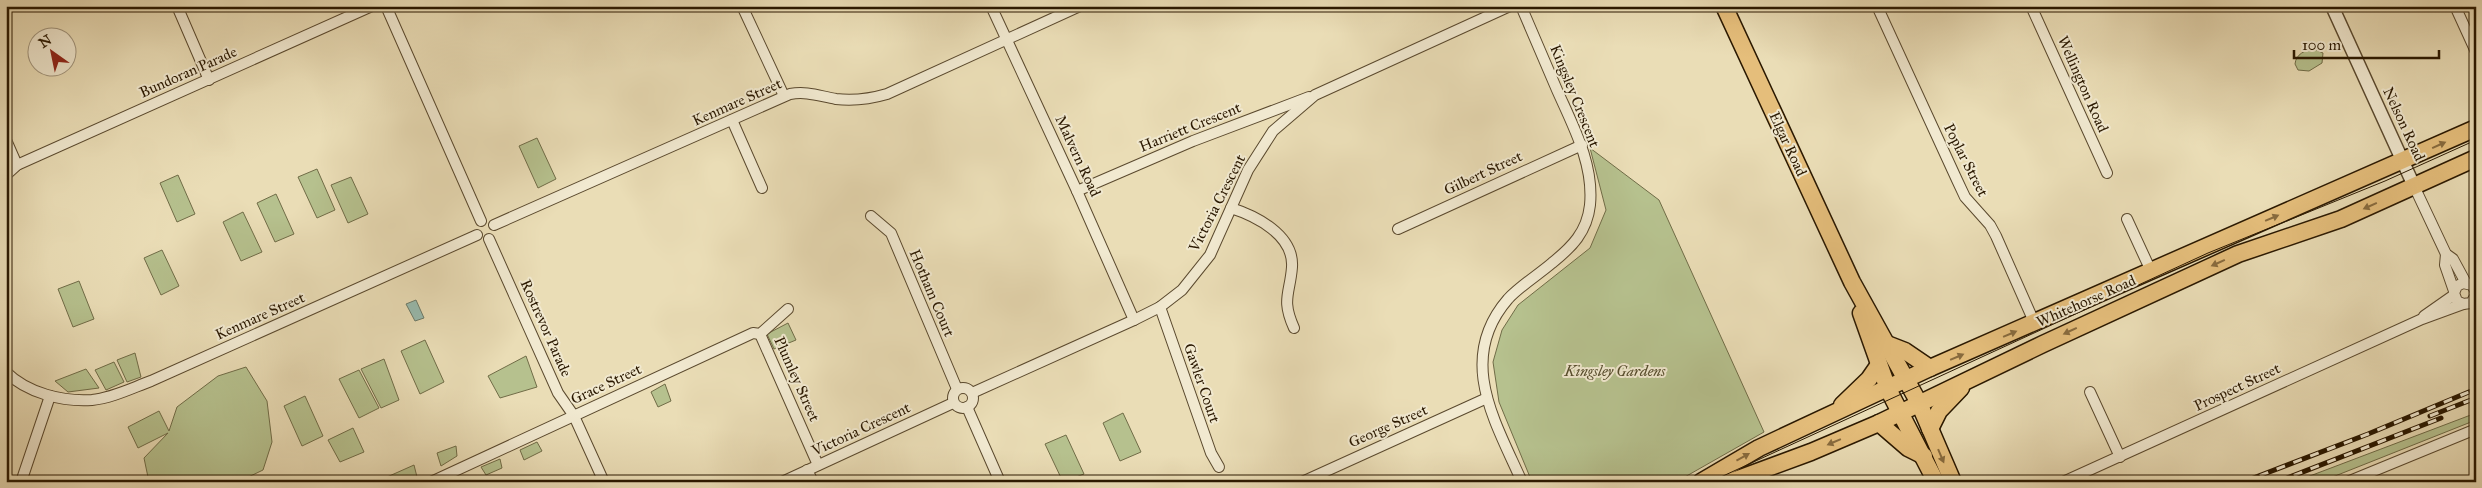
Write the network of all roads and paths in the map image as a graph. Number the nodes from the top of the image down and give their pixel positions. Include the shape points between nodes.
1 (177, 6) edge
2 (372, 6) edge
3 (386, 6) edge
4 (742, 6) edge
5 (991, 6) edge
6 (1080, 6) edge
7 (1510, 6) edge
8 (1521, 6) edge
9 (1724, 6) edge
10 (1877, 6) edge
11 (2031, 6) edge
12 (2332, 6) edge
13 (2455, 6) edge
14 (1007, 40) junction
15 (2476, 52) edge
16 (209, 80) junction
17 (1315, 95) junction
18 (784, 96) junction
19 (732, 120) junction
20 (2476, 128) edge
21 (6, 140) edge
22 (1582, 145) junction
23 (2476, 158) edge
24 (2403, 162) junction
25 (17, 165) junction
26 (2107, 174) dead end
27 (6, 175) edge
28 (2414, 186) junction
29 (762, 188) dead end
30 (1078, 191) junction
31 (1231, 208) junction
32 (871, 216) dead end
33 (2128, 219) dead end
34 (481, 221) junction
35 (494, 225) junction
36 (1398, 229) dead end
37 (476, 235) junction
38 (489, 239) junction
39 (2446, 254) junction
40 (2151, 271) junction
41 (1852, 282) junction
42 (2466, 283) junction
43 (2454, 293) junction
44 (2476, 294) edge
45 (2463, 304) junction
46 (1160, 307) junction
47 (788, 309) dead end
48 (2422, 319) junction
49 (1134, 320) junction
50 (2035, 324) junction
51 (1294, 328) dead end
52 (760, 334) junction
53 (1887, 344) junction
54 (1878, 366) junction
55 (1930, 368) junction
56 (6, 372) edge
57 (1906, 380) junction
58 (1968, 381) junction
59 (957, 389) junction
60 (1888, 389) junction
61 (2090, 392) dead end
62 (972, 394) junction
63 (50, 396) junction
64 (1486, 398) junction
65 (954, 403) junction
66 (1918, 404) junction
67 (967, 407) junction
68 (1901, 412) junction
69 (1831, 415) junction
70 (574, 416) junction
71 (1879, 423) junction
72 (2476, 428) edge
73 (1930, 429) junction
74 (1924, 456) junction
75 (2120, 457) junction
76 (818, 465) junction
77 (1219, 467) dead end
78 (807, 470) junction
79 (21, 482) edge
80 (431, 482) edge
81 (604, 482) edge
82 (782, 482) edge
83 (813, 482) edge
84 (1000, 482) edge
85 (1302, 482) edge
86 (1522, 482) edge
87 (1701, 482) edge
88 (1730, 482) edge
89 (1936, 482) edge
90 (1953, 482) edge
91 (2063, 482) edge
92 (2347, 482) edge

1 - 16 street
2 - 16 street, Bundoran Parade
3 - 34 street
4 - 18 street
5 - 14 street, Malvern Road
6 - 14 street, Kenmare Street
7 - 17 street, Victoria Crescent
8 - 22 street, Kingsley Crescent
9 - 41 main road, Elgar Road
10 - 50 street, Poplar Street via 1965,197 1990,225
11 - 26 street, Wellington Road
12 - 24 street, Nelson Road
13 - 15 street
14 - 18 street, Kenmare Street via 872,98 836,98 804,91
14 - 30 street, Malvern Road
16 - 25 street, Bundoran Parade
17 - 30 street, Harriett Crescent via 1193,141
17 - 31 street, Victoria Crescent via 1273,131 1248,170
18 - 19 street, Kenmare Street
19 - 29 street
19 - 35 street, Kenmare Street
24 -> 20 main road, Whitehorse Road
21 - 25 street
22 - 36 street, Gilbert Street
22 - 64 street, Kingsley Crescent via 1591,194 1587,222 1573,246 1510,298 1499,312 1485,344 1481,363
23 - 28 main road, Whitehorse Road
24 - 28 street, Nelson Road
40 -> 24 main road, Whitehorse Road
25 - 27 street, Bundoran Parade
28 - 39 street, Nelson Road
28 -> 58 main road, Whitehorse Road via 2341,219 2238,254
30 - 49 street, Malvern Road
31 - 46 street, Victoria Crescent via 1210,255 1182,290
31 - 51 street via 1253,216 1284,243 1292,261 1286,301
32 - 59 street, Hotham Court via 890,234
33 - 40 street
34 - 35 street
34 - 37 street via 475,228
35 - 38 street via 494,234
37 - 38 street via 482,240
37 - 63 street, Kenmare Street via 151,381 92,400
38 - 70 street, Rostrevor Parade via 558,393
39 - 42 street, Nelson Road
39 - 43 street, Nelson Road via 2445,265
40 - 50 main road, Whitehorse Road
41 - 53 main road, Elgar Road
41 - 54 main road, Elgar Road
42 - 43 street via 2458,286
42 - 44 street via 2474,287
43 - 45 street via 2457,302
43 - 48 street, Prospect Street
44 - 45 street via 2470,303
45 - 48 street, Prospect Street
46 - 49 street, Victoria Crescent
46 - 77 street, Gawler Court via 1210,453
47 - 52 street, Grace Street
48 - 75 street, Prospect Street
49 - 62 street, Victoria Crescent
55 -> 50 main road, Whitehorse Road
52 - 70 street, Grace Street via 753,333
52 - 76 street, Plumley Street
53 - 55 main road via 1906,351
53 - 57 main road, Elgar Road
54 - 60 main road, Elgar Road
54 - 69 main road via 1869,379
55 - 57 main road, Whitehorse Road
56 - 63 street, Kenmare Street via 30,388
57 - 60 main road, Whitehorse Road
57 - 66 main road, Elgar Road
58 - 66 main road, Whitehorse Road
58 - 73 main road via 1939,411
59 - 62 street via 966,388
59 - 65 street via 952,395
60 - 68 main road, Elgar Road
60 - 69 main road, Whitehorse Road
61 - 75 street
62 - 67 street via 972,401
63 - 79 street
64 - 85 street, George Street
64 - 86 street, Kingsley Crescent
65 - 67 street via 960,408
65 - 76 street, Victoria Crescent
66 - 68 main road, Whitehorse Road
66 - 73 main road, Elgar Road
67 - 84 street
68 - 71 main road, Whitehorse Road
68 - 74 main road, Elgar Road
87 -> 69 main road, Whitehorse Road via 1759,448
70 - 80 street, Grace Street
70 - 81 street, Rostrevor Parade
71 - 74 main road via 1908,448
71 -> 88 main road, Whitehorse Road
72 - 92 street
73 -> 90 main road, Elgar Road
74 - 89 main road, Elgar Road
75 - 91 street, Prospect Street
76 - 78 street, Victoria Crescent
78 - 82 street, Victoria Crescent
78 - 83 street

